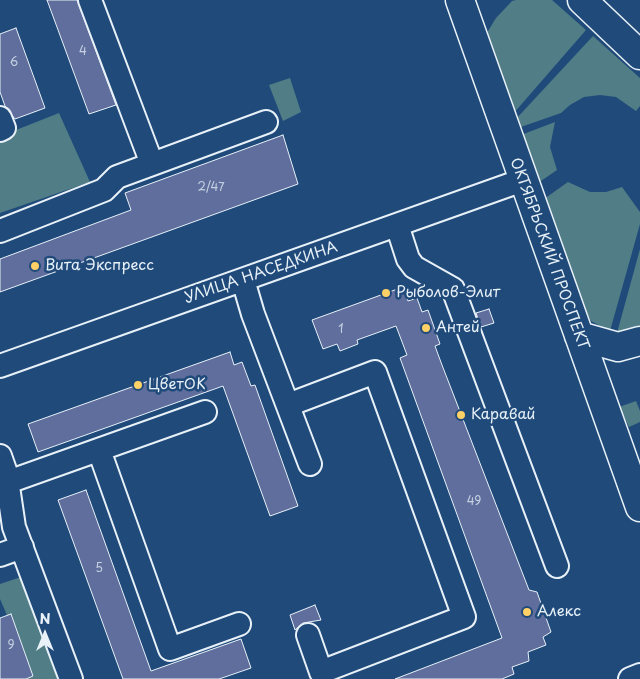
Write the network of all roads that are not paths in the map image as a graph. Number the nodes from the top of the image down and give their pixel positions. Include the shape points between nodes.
1 (90, 0) edge
2 (582, 0) edge
3 (464, 3) edge
4 (640, 55) edge
5 (0, 118) edge
6 (266, 122) dead end
7 (0, 130) edge
8 (152, 164) junction
9 (523, 180) junction
10 (397, 225) junction
11 (0, 231) edge
12 (243, 280) junction
13 (579, 336) junction
14 (640, 341) edge
15 (0, 366) edge
16 (288, 405) junction
17 (206, 412) dead end
18 (99, 450) junction
19 (310, 464) dead end
20 (3, 471) edge
21 (640, 507) edge
22 (22, 547) junction
23 (0, 555) edge
24 (557, 566) dead end
25 (239, 624) dead end
26 (308, 635) dead end
27 (640, 675) edge
28 (71, 679) edge
29 (630, 679) edge

1 - 8 street
2 - 4 main road
3 - 9 main road, ОКТЯБРЬСКИЙ ПРОСПЕКТ
5 - 7 street via 4,128
6 - 8 street
8 - 11 street via 117,177 104,190
9 - 10 street, УЛИЦА НАСЕДКИНА
9 - 13 main road, ОКТЯБРЬСКИЙ ПРОСПЕКТ
10 - 12 street, УЛИЦА НАСЕДКИНА
10 - 24 street via 408,259 414,267 453,289
12 - 15 street, УЛИЦА НАСЕДКИНА
12 - 16 street
13 - 14 main road via 618,347
13 - 21 main road, ОКТЯБРЬСКИЙ ПРОСПЕКТ
16 - 19 street
16 - 26 street via 375,372 464,617 321,672
17 - 18 street
18 - 20 street
18 - 25 street via 170,649
20 - 22 street via 14,527
22 - 23 street
22 - 28 street
27 - 29 street

